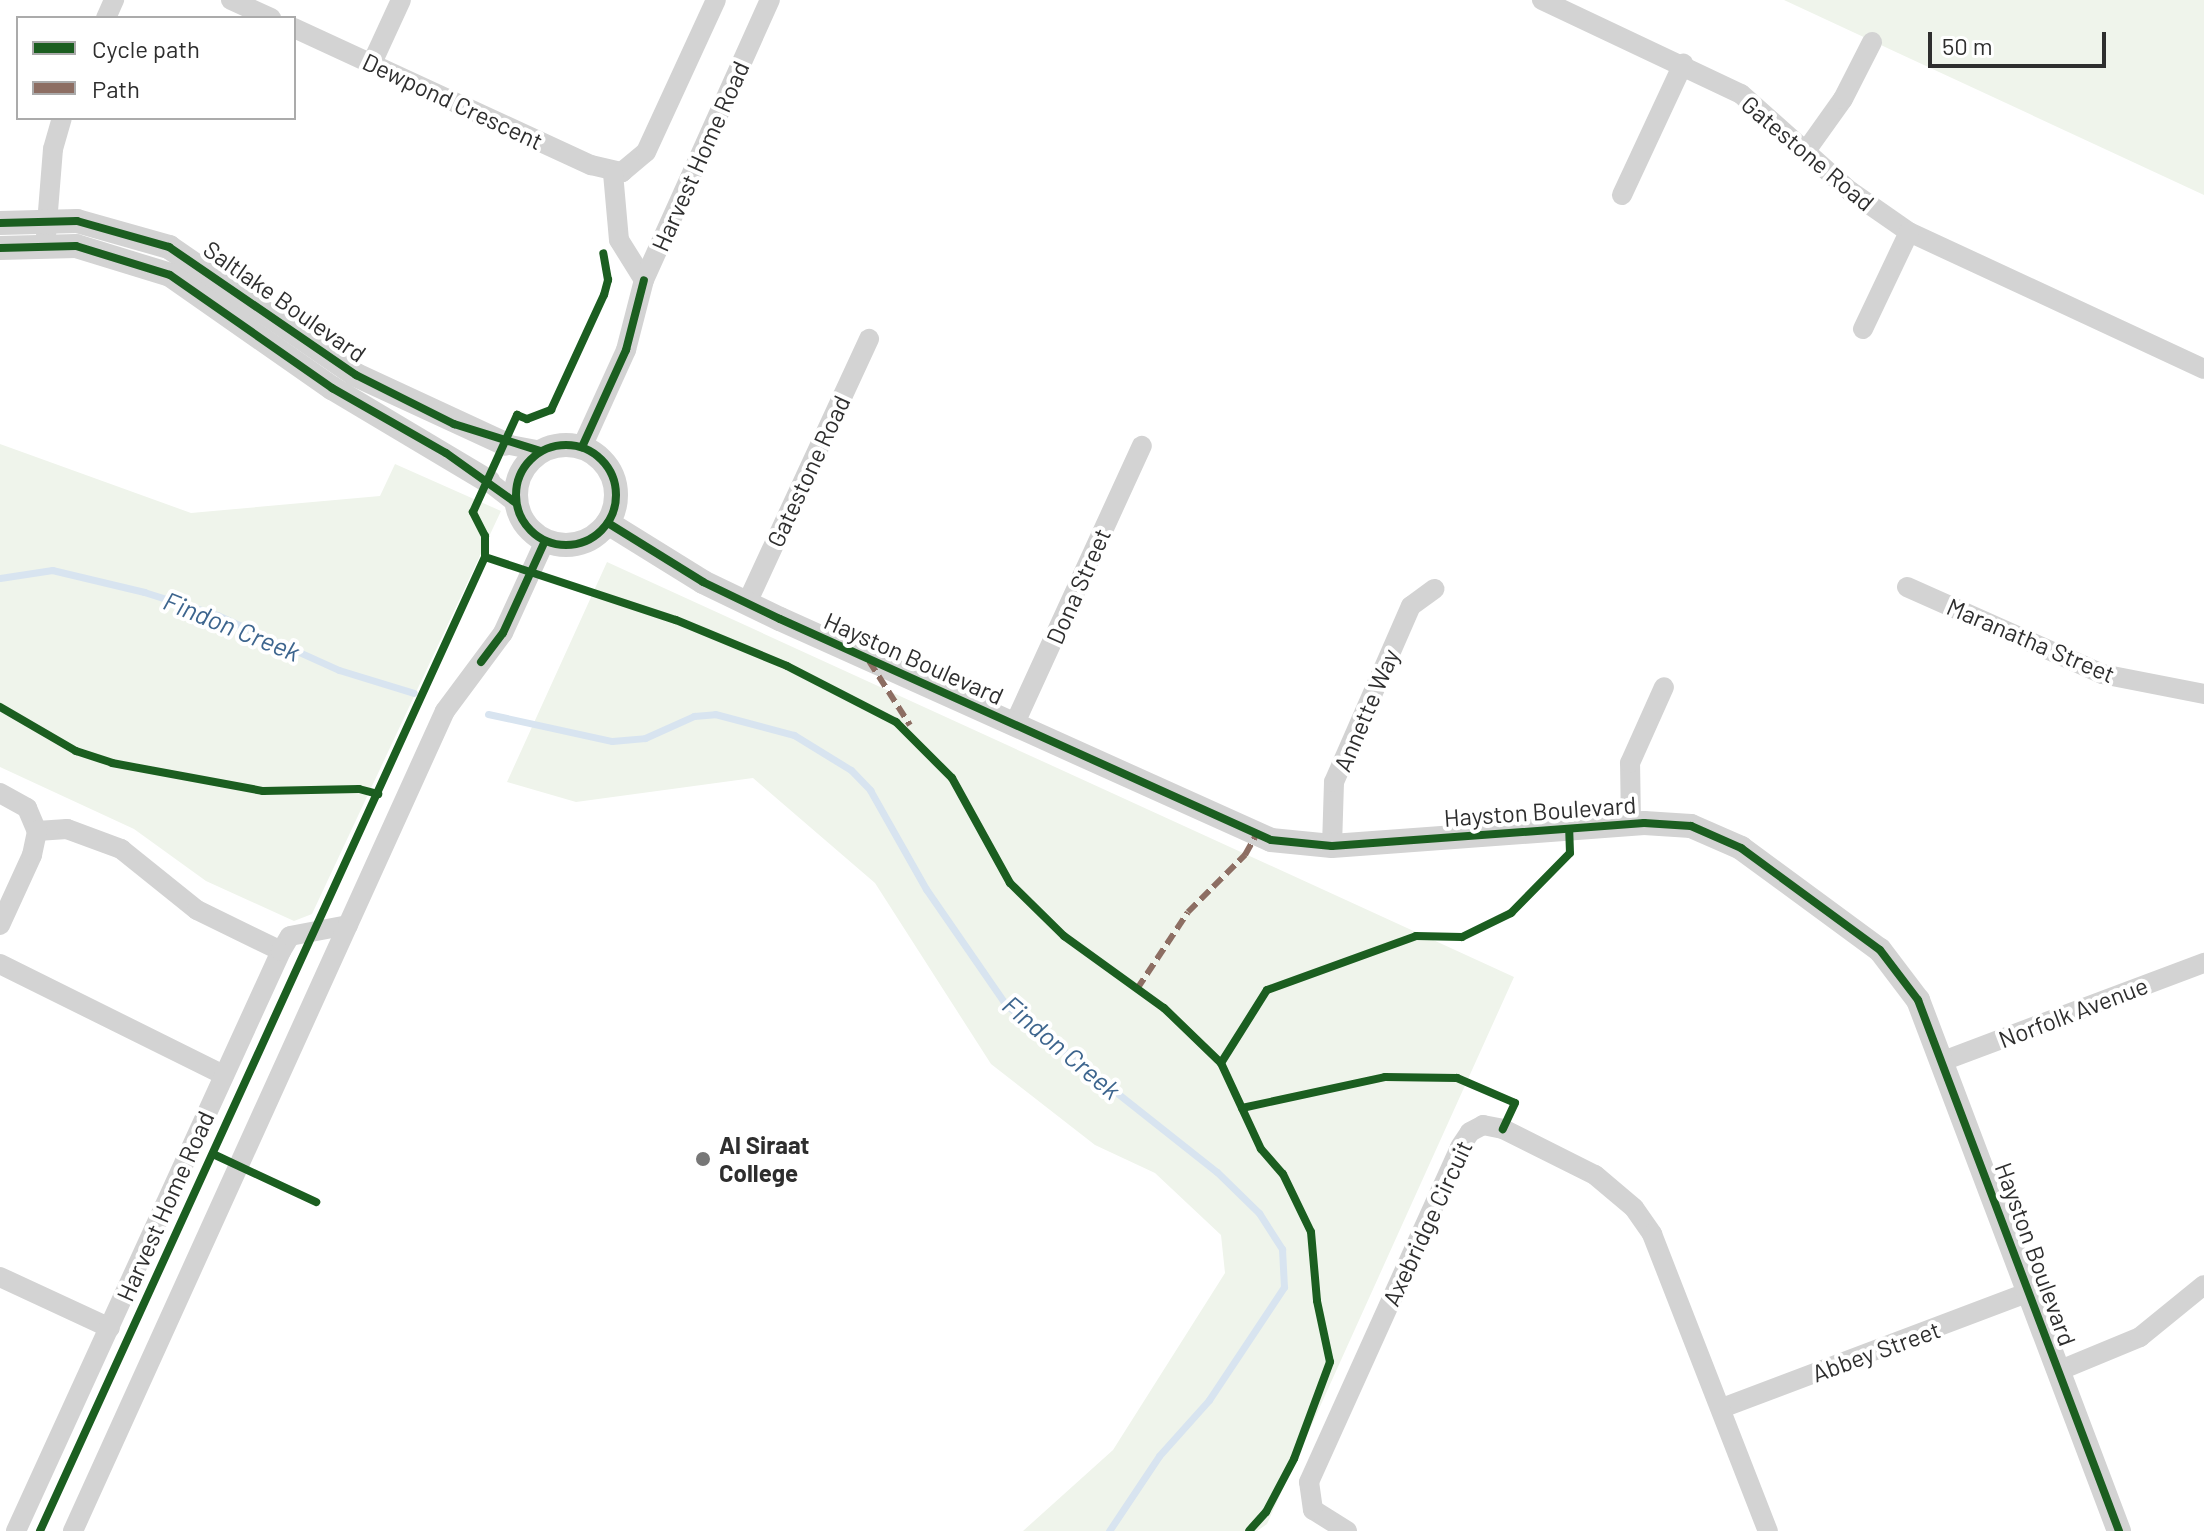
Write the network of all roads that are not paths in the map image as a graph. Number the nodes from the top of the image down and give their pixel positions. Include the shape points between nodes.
1 (231, 0) edge
2 (401, 0) edge
3 (716, 0) edge
4 (770, 0) edge
5 (1542, 0) edge
6 (267, 16) edge
7 (296, 29) edge
8 (1872, 42) dead end
9 (372, 63) junction
10 (1683, 64) junction
11 (61, 120) edge
12 (1808, 148) junction
13 (613, 173) junction
14 (1622, 195) dead end
15 (48, 219) junction
16 (0, 223) edge
17 (1909, 232) junction
18 (45, 244) junction
19 (0, 248) edge
20 (644, 280) junction
21 (1863, 329) dead end
22 (869, 339) dead end
23 (2204, 369) edge
24 (505, 444) joint
25 (1142, 446) dead end
26 (582, 447) junction
27 (540, 451) junction
28 (488, 481) joint
29 (516, 503) junction
30 (608, 523) junction
31 (545, 541) junction
32 (1907, 587) dead end
33 (1434, 589) dead end
34 (747, 603) junction
35 (1664, 687) dead end
36 (2204, 694) edge
37 (1014, 725) junction
38 (0, 793) edge
39 (1631, 824) junction
40 (37, 831) junction
41 (1332, 846) junction
42 (0, 925) edge
43 (348, 925) junction
44 (281, 951) junction
45 (2204, 963) edge
46 (0, 964) edge
47 (1943, 1061) junction
48 (224, 1075) junction
49 (0, 1277) edge
50 (2204, 1285) edge
51 (2029, 1292) junction
52 (110, 1328) junction
53 (2058, 1371) junction
54 (1722, 1408) junction
55 (17, 1531) edge
56 (73, 1531) edge
57 (1347, 1531) edge
58 (1768, 1531) edge
59 (2119, 1531) edge

1 - 6 street
2 - 9 street
3 - 13 street via 646,152 631,169
4 - 20 street, Harvest Home Road
5 - 10 street, Gatestone Road
7 - 9 street, Dewpond Crescent
8 - 12 street via 1843,99
9 - 13 street, Dewpond Crescent
10 - 12 street, Gatestone Road via 1741,94
10 - 14 street
11 - 15 street via 53,149
12 - 17 street, Gatestone Road via 1850,191
13 - 20 street via 619,240
15 - 16 street, Saltlake Boulevard
15 - 18 street
15 - 24 street, Saltlake Boulevard via 107,226 169,247 356,375
17 - 21 street
17 - 23 street, Gatestone Road
18 - 19 street, Saltlake Boulevard
18 - 28 street, Saltlake Boulevard via 105,251 170,275 332,388
20 - 26 street, Harvest Home Road via 626,350
22 - 34 street, Gatestone Road
24 - 27 street, Saltlake Boulevard
25 - 37 street, Dona Street
26 - 27 street via 568,444
26 - 30 street via 607,465 614,478 617,494
27 - 29 street via 520,474
28 - 29 street, Saltlake Boulevard
29 - 31 street via 526,526
30 - 31 street via 580,544
30 - 34 street, Hayston Boulevard
31 - 43 street, Harvest Home Road via 503,633 445,711
32 - 36 street, Maranatha Street via 2102,674
33 - 41 street, Annette Way via 1411,606 1334,782
34 - 37 street, Hayston Boulevard
35 - 39 street via 1630,763
37 - 41 street, Hayston Boulevard via 1256,835 1294,845
38 - 40 street via 27,808
39 - 41 street, Hayston Boulevard
39 - 47 street, Hayston Boulevard via 1668,823 1713,833 1858,932 1905,979
40 - 42 street via 32,855
40 - 44 street via 67,829 121,849 197,910
43 - 44 street via 290,936
43 - 56 street, Harvest Home Road
44 - 48 street, Harvest Home Road
45 - 47 street, Norfolk Avenue
46 - 48 street via 95,1009 141,1039
47 - 51 street, Hayston Boulevard
48 - 52 street, Harvest Home Road
49 - 52 street
50 - 53 street via 2140,1337
51 - 53 street, Hayston Boulevard
51 - 54 street, Abbey Street
52 - 55 street, Harvest Home Road
53 - 59 street, Hayston Boulevard
54 - 57 street, Axebridge Circuit via 1668,1266 1634,1208 1574,1162 1503,1129 1477,1127 1460,1147 1309,1482 1313,1510
54 - 58 street, Axebridge Circuit

